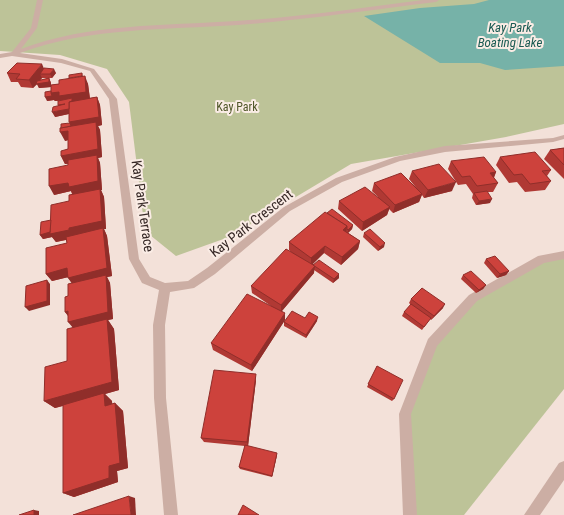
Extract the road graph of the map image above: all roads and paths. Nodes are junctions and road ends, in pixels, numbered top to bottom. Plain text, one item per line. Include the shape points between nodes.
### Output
1 (40, 0) edge
2 (436, 0) edge
3 (12, 54) junction
4 (0, 56) edge
5 (564, 137) edge
6 (564, 255) edge
7 (165, 288) junction
8 (564, 468) edge
9 (171, 515) edge
10 (410, 515) edge
11 (531, 515) edge

1 - 3 street via 34,28
2 - 3 street via 237,23 106,30 35,44
3 - 4 street
3 - 7 street, Kay Park Terrace via 62,61 92,70 113,99 134,259 146,280
5 - 7 street, Kay Park Crescent via 445,149 398,159 339,180 287,209 212,271 190,285
6 - 10 street via 542,259 473,298 432,343 405,414
7 - 9 street via 159,325 160,398
8 - 11 street

